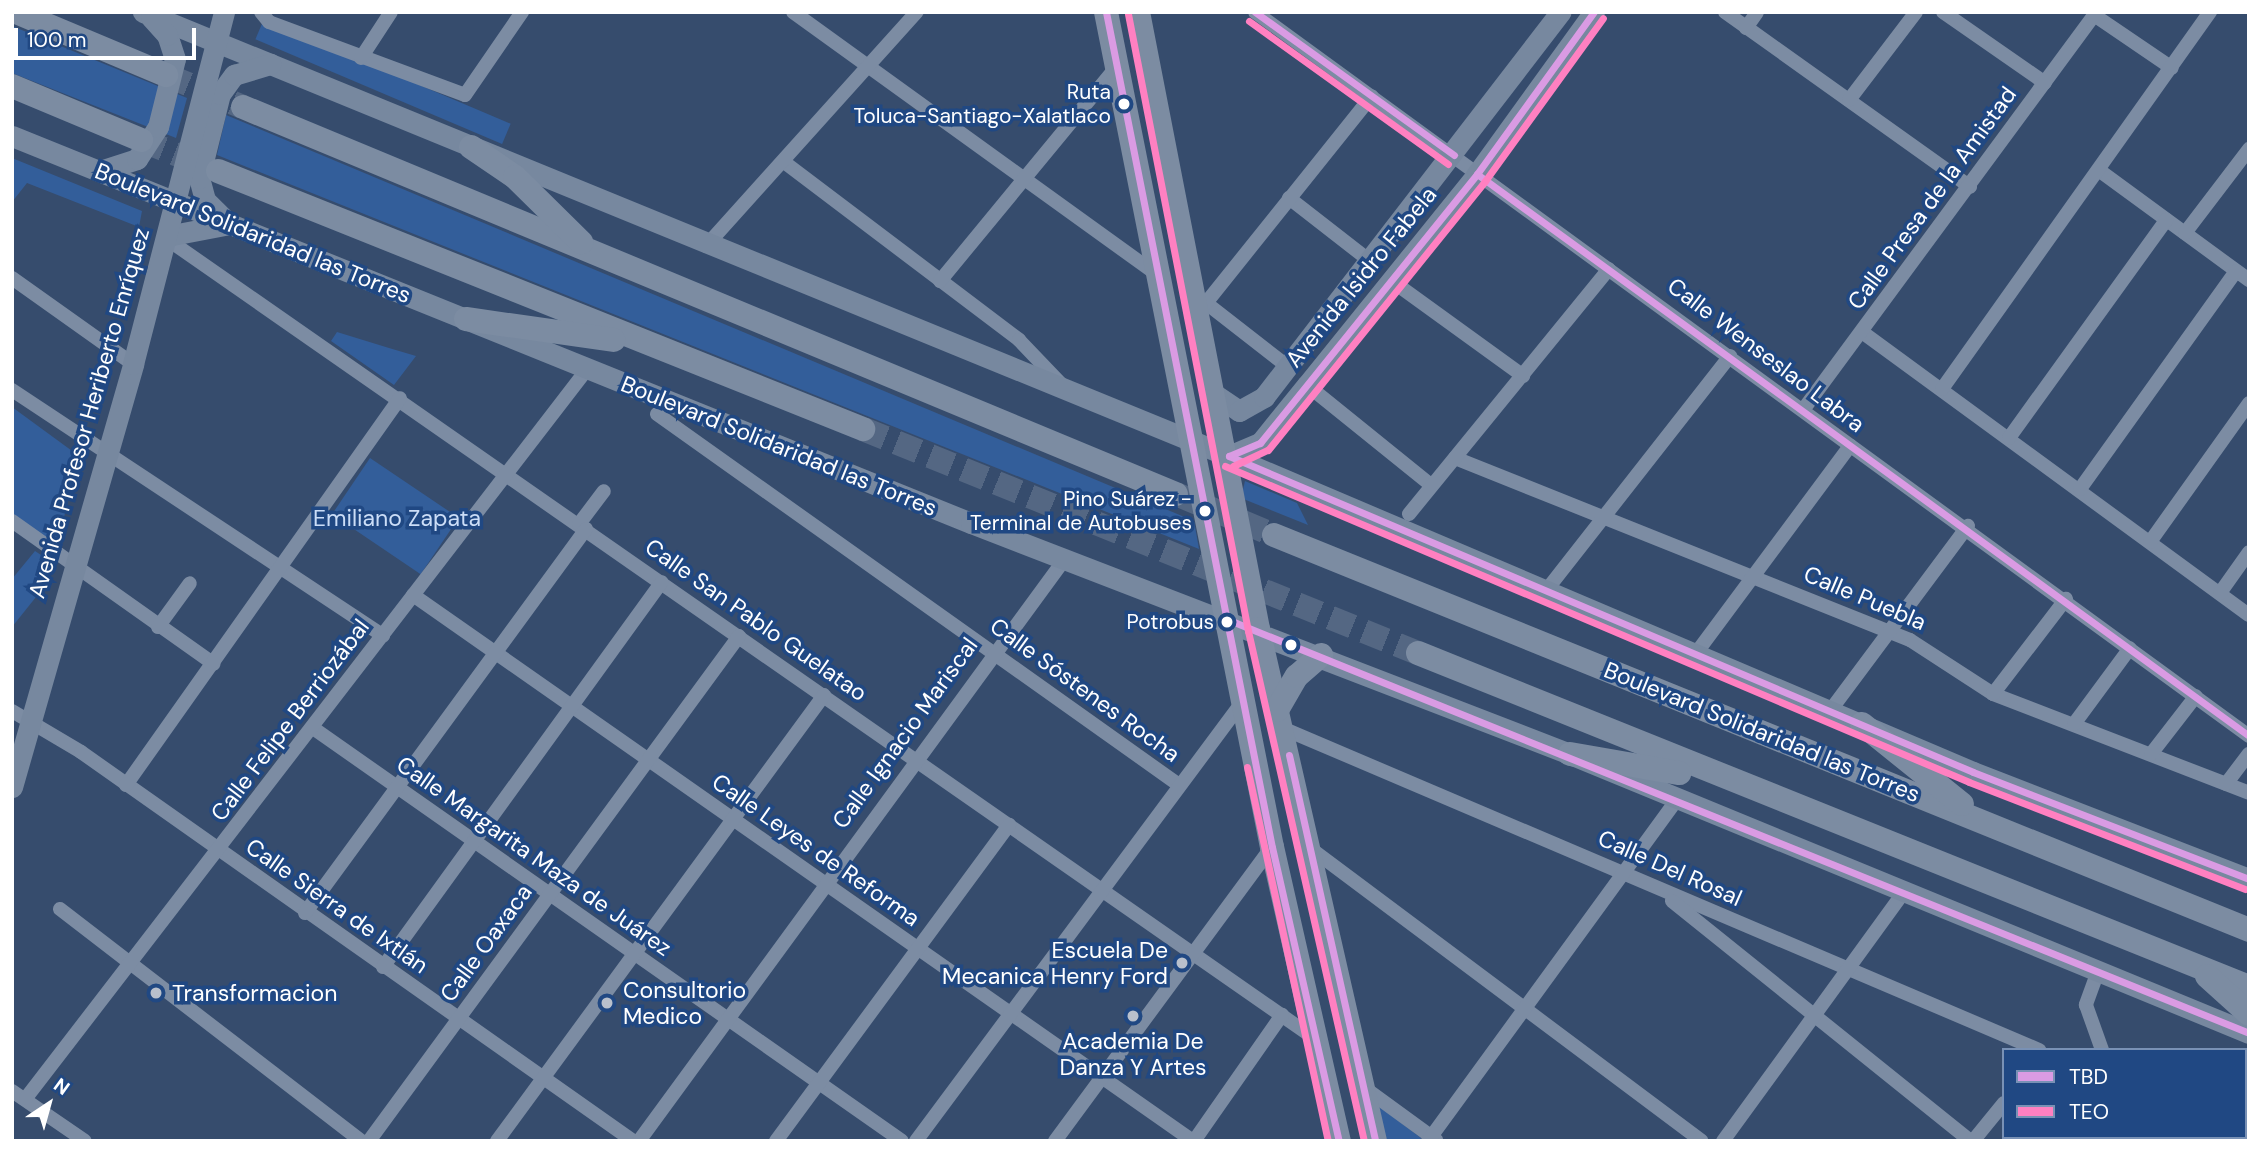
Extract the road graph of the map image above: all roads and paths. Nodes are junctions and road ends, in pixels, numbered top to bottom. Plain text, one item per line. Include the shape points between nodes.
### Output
1 (16, 12) edge
2 (224, 12) edge
3 (261, 12) edge
4 (390, 12) edge
5 (522, 12) edge
6 (793, 12) edge
7 (917, 12) edge
8 (1106, 12) edge
9 (1138, 12) edge
10 (1255, 12) edge
11 (1560, 12) edge
12 (1594, 12) edge
13 (1725, 12) edge
14 (1757, 12) edge
15 (1916, 12) edge
16 (1943, 12) edge
17 (2210, 12) edge
18 (2095, 13) edge
19 (146, 14) edge
20 (1275, 18) edge
21 (1746, 28) junction
22 (218, 41) junction
23 (361, 58) junction
24 (270, 64) junction
25 (871, 65) junction
26 (1117, 66) junction
27 (2172, 68) junction
28 (166, 75) tunnel mouth
29 (2045, 83) junction
30 (12, 86) edge
31 (1373, 96) junction
32 (1849, 100) junction
33 (243, 107) tunnel mouth
34 (12, 136) edge
35 (141, 140) tunnel mouth
36 (471, 147) junction
37 (2249, 149) edge
38 (1454, 155) junction
39 (784, 162) junction
40 (218, 171) tunnel mouth
41 (2100, 171) junction
42 (100, 172) junction
43 (1477, 174) junction
44 (1026, 178) junction
45 (1970, 187) junction
46 (1289, 198) junction
47 (176, 202) junction
48 (2166, 220) junction
49 (230, 224) junction
50 (2185, 233) junction
51 (167, 238) junction
52 (706, 246) junction
53 (1370, 261) junction
54 (614, 263) junction
55 (1609, 269) junction
56 (2236, 271) junction
57 (1155, 274) junction
58 (12, 278) edge
59 (2249, 280) edge
60 (940, 281) junction
61 (1392, 281) junction
62 (466, 319) junction
63 (1862, 332) junction
64 (675, 354) junction
65 (1730, 356) junction
66 (133, 364) junction
67 (1287, 366) junction
68 (588, 368) junction
69 (1523, 376) junction
70 (1307, 385) junction
71 (1942, 389) junction
72 (12, 390) edge
73 (1211, 391) junction
74 (1068, 393) junction
75 (400, 397) junction
76 (2249, 403) edge
77 (1803, 411) junction
78 (657, 414) dead end
79 (863, 429) tunnel mouth
80 (2009, 438) junction
81 (1191, 441) junction
82 (1850, 446) junction
83 (103, 456) junction
84 (1229, 456) junction
85 (1455, 458) junction
86 (507, 475) junction
87 (1431, 485) junction
88 (2080, 489) junction
89 (604, 491) dead end
90 (1175, 494) tunnel mouth
91 (1409, 514) dead end
92 (1603, 515) junction
93 (12, 521) edge
94 (1968, 526) junction
95 (583, 527) junction
96 (1274, 535) tunnel mouth
97 (2150, 542) junction
98 (2249, 552) edge
99 (1064, 560) junction
100 (72, 567) junction
101 (282, 567) junction
102 (1753, 575) junction
103 (662, 582) junction
104 (190, 583) dead end
105 (1545, 592) junction
106 (2220, 593) junction
107 (413, 595) junction
108 (2066, 599) junction
109 (2249, 615) edge
110 (1229, 620) junction
111 (158, 627) junction
112 (1258, 629) junction
113 (1887, 630) junction
114 (383, 636) junction
115 (739, 636) junction
116 (2130, 648) junction
117 (494, 651) junction
118 (993, 651) junction
119 (1697, 652) junction
120 (1418, 653) tunnel mouth
121 (1321, 655) junction
122 (214, 664) junction
123 (1993, 694) junction
124 (824, 695) junction
125 (2196, 696) junction
126 (1243, 701) junction
127 (572, 706) junction
128 (1830, 711) junction
129 (21, 717) edge
130 (1280, 719) junction
131 (1862, 724) junction
132 (2074, 724) junction
133 (313, 728) junction
134 (2249, 736) edge
135 (1570, 754) junction
136 (2151, 754) junction
137 (2249, 754) edge
138 (914, 759) junction
139 (649, 760) junction
140 (2226, 784) junction
141 (127, 785) junction
142 (1179, 785) junction
143 (12, 787) edge
144 (1740, 787) junction
145 (396, 788) junction
146 (2249, 793) edge
147 (1677, 799) junction
148 (734, 818) junction
149 (1984, 821) junction
150 (1009, 824) junction
151 (474, 843) junction
152 (1272, 847) junction
153 (1310, 848) junction
154 (218, 851) junction
155 (1623, 872) junction
156 (2249, 879) edge
157 (823, 883) junction
158 (1099, 889) junction
159 (1660, 891) junction
160 (1903, 893) junction
161 (549, 895) junction
162 (60, 909) dead end
163 (304, 913) junction
164 (2249, 930) edge
165 (915, 948) junction
166 (1191, 952) junction
167 (634, 953) junction
168 (130, 963) junction
169 (2196, 966) junction
170 (383, 967) junction
171 (1848, 969) junction
172 (2097, 974) junction
173 (2249, 987) edge
174 (1523, 1009) junction
175 (1009, 1010) junction
176 (2249, 1014) edge
177 (1282, 1015) junction
178 (726, 1018) junction
179 (459, 1020) junction
180 (1813, 1020) junction
181 (2249, 1033) edge
182 (1318, 1041) junction
183 (2034, 1048) edge
184 (2101, 1048) edge
185 (1101, 1076) junction
186 (544, 1077) junction
187 (817, 1082) junction
188 (1366, 1089) junction
189 (12, 1091) edge
190 (26, 1098) junction
191 (2002, 1105) edge
192 (1432, 1139) edge
193 (85, 1141) edge
194 (361, 1141) edge
195 (369, 1141) edge
196 (497, 1141) edge
197 (634, 1141) edge
198 (639, 1141) edge
199 (776, 1141) edge
200 (902, 1141) edge
201 (916, 1141) edge
202 (1055, 1141) edge
203 (1194, 1141) edge
204 (1339, 1141) edge
205 (1375, 1141) edge
206 (1702, 1141) edge
207 (1723, 1141) edge
208 (1972, 1141) edge

1 - 28 highway
2 - 22 main road, Avenida Profesor Heriberto Enríquez
3 - 23 street via 269,22
4 - 23 street
5 - 23 street via 476,87 457,95
6 - 25 street
7 - 25 street
8 - 26 highway
9 - 73 highway
10 - 20 street, Calle Wenseslao Labra
11 - 38 main road, Avenida Isidro Fabela
12 - 43 main road, Avenida Isidro Fabela
13 - 21 street
14 - 21 street
15 - 32 street
16 - 29 street
17 - 27 street
18 - 27 street
18 - 29 street, Calle Presa de la Amistad
19 - 22 main road, Boulevard Solidaridad las Torres
19 - 42 main road via 167,35 175,60 158,127 137,159
20 - 31 street, Calle Wenseslao Labra
21 - 32 street
22 - 24 main road, Boulevard Solidaridad las Torres
22 - 47 main road, Avenida Profesor Heriberto Enríquez
24 - 36 main road, Boulevard Solidaridad las Torres
24 - 49 main road via 242,70 225,85 199,178 205,200
25 - 39 street
25 - 44 street
26 - 44 street
26 - 57 highway
27 - 41 street
29 - 45 street, Calle Presa de la Amistad
30 - 35 highway, Boulevard Solidaridad las Torres
31 - 38 street, Calle Wenseslao Labra
31 - 46 street
32 - 45 street
33 - 54 highway
34 - 42 main road, Boulevard Solidaridad las Torres
36 - 52 main road, Boulevard Solidaridad las Torres
36 - 54 highway via 515,177 576,239
37 - 50 street
38 - 43 street, Calle Wenseslao Labra
38 - 53 main road, Avenida Isidro Fabela
39 - 52 street
39 - 60 street
40 - 64 highway, Boulevard Solidaridad las Torres
41 - 48 street
41 - 71 street
42 - 47 main road, Boulevard Solidaridad las Torres
43 - 55 street, Calle Wenseslao Labra
43 - 61 main road, Avenida Isidro Fabela
44 - 57 street
44 - 60 street
45 - 63 street, Calle Presa de la Amistad
46 - 53 street
46 - 67 street via 1206,303
47 - 49 main road, Boulevard Solidaridad las Torres
47 - 51 main road, Avenida Profesor Heriberto Enríquez
48 - 50 street
48 - 80 street
49 - 51 main road
49 - 62 main road, Boulevard Solidaridad las Torres
50 - 56 street
51 - 66 main road, Avenida Profesor Heriberto Enríquez
51 - 75 street, Calle San Pablo Guelatao
52 - 74 main road, Boulevard Solidaridad las Torres
53 - 67 main road, Avenida Isidro Fabela
54 - 90 highway
55 - 65 street, Calle Wenseslao Labra
55 - 69 street
56 - 59 street
56 - 88 street
57 - 81 highway
58 - 66 street
60 - 74 street via 1020,340
61 - 69 street
61 - 70 main road, Avenida Isidro Fabela
62 - 64 highway
62 - 68 main road, Boulevard Solidaridad las Torres
63 - 71 street
63 - 77 street, Calle Presa de la Amistad
64 - 79 highway, Boulevard Solidaridad las Torres
65 - 77 street, Calle Wenseslao Labra
65 - 92 street
66 - 83 main road, Avenida Profesor Heriberto Enríquez
67 - 73 main road, Avenida Isidro Fabela via 1252,409 1231,408
68 - 86 street, Calle Felipe Berriozábal
68 - 99 main road, Boulevard Solidaridad las Torres
69 - 85 street
70 - 84 main road, Avenida Isidro Fabela via 1260,443
70 - 87 street
71 - 80 street
72 - 83 street
73 - 84 highway
74 - 81 main road, Boulevard Solidaridad las Torres
75 - 86 street, Calle San Pablo Guelatao
75 - 101 street
76 - 97 street
77 - 82 street, Calle Wenseslao Labra
78 - 118 street, Calle Sóstenes Rocha
80 - 88 street
81 - 84 main road, Boulevard Solidaridad las Torres
81 - 110 highway
82 - 94 street, Calle Wenseslao Labra
82 - 102 street
83 - 100 main road, Avenida Profesor Heriberto Enríquez
83 - 101 street
84 - 105 main road, Boulevard Solidaridad las Torres
84 - 112 highway
85 - 87 street
85 - 92 street, Calle Puebla
86 - 95 street, Calle San Pablo Guelatao
86 - 107 street, Calle Felipe Berriozábal
87 - 91 street
88 - 97 street
89 - 95 street
92 - 102 street, Calle Puebla
92 - 105 street
93 - 100 street
94 - 108 street, Calle Wenseslao Labra
94 - 113 street
95 - 103 street, Calle San Pablo Guelatao
95 - 117 street
96 - 149 highway, Boulevard Solidaridad las Torres
97 - 106 street
98 - 106 street
99 - 110 main road, Boulevard Solidaridad las Torres
99 - 118 street, Calle Ignacio Mariscal
100 - 111 street
100 - 129 main road, Avenida Profesor Heriberto Enríquez
101 - 114 street
101 - 122 street
102 - 113 street, Calle Puebla
102 - 119 street
103 - 115 street, Calle San Pablo Guelatao
103 - 127 street
104 - 111 street
105 - 119 main road, Boulevard Solidaridad las Torres
106 - 109 street
107 - 114 street, Calle Felipe Berriozábal
107 - 117 street, Calle Leyes de Reforma
108 - 116 street, Calle Wenseslao Labra
108 - 123 street
110 - 112 main road, Boulevard Solidaridad las Torres
110 - 126 highway
111 - 122 street
112 - 121 main road, Boulevard Solidaridad las Torres
112 - 130 highway
113 - 123 street, Calle Puebla
113 - 128 street
114 - 133 street, Calle Felipe Berriozábal
115 - 124 street, Calle San Pablo Guelatao
115 - 139 street, Calle Oaxaca
116 - 125 street, Calle Wenseslao Labra
116 - 132 street
117 - 127 street, Calle Leyes de Reforma
117 - 145 street
118 - 138 street, Calle Ignacio Mariscal
118 - 142 street, Calle Sóstenes Rocha
119 - 128 main road, Boulevard Solidaridad las Torres
120 - 144 highway
121 - 130 highway via 1297,676
121 - 135 main road, Boulevard Solidaridad las Torres
122 - 141 street
123 - 132 street, Calle Puebla
124 - 138 street, Calle San Pablo Guelatao
124 - 148 street
125 - 134 street, Calle Wenseslao Labra
125 - 136 street
126 - 142 street
126 - 152 highway
127 - 139 street, Calle Leyes de Reforma
127 - 151 street
128 - 131 main road, Boulevard Solidaridad las Torres
129 - 141 street, Calle Sierra de Ixtlán
129 - 143 main road, Avenida Profesor Heriberto Enríquez
130 - 153 highway
130 - 155 street, Calle Del Rosal
131 - 149 highway
131 - 156 main road, Boulevard Solidaridad las Torres
132 - 136 street, Calle Puebla
133 - 145 street, Calle Margarita Maza de Juárez
133 - 154 street, Calle Felipe Berriozábal
135 - 144 highway
135 - 147 main road, Boulevard Solidaridad las Torres
136 - 140 street, Calle Puebla
137 - 140 street
138 - 150 street, Calle San Pablo Guelatao
138 - 157 street, Calle Ignacio Mariscal
139 - 148 street, Calle Leyes de Reforma
139 - 161 street, Calle Oaxaca
140 - 146 street, Calle Puebla
141 - 154 street, Calle Sierra de Ixtlán
142 - 158 street
144 - 169 highway
145 - 151 street, Calle Margarita Maza de Juárez
145 - 163 street
147 - 155 street
147 - 160 main road, Boulevard Solidaridad las Torres
148 - 157 street, Calle Leyes de Reforma
148 - 167 street
149 - 164 highway, Boulevard Solidaridad las Torres
150 - 158 street, Calle San Pablo Guelatao
150 - 165 street
151 - 161 street, Calle Margarita Maza de Juárez
151 - 170 street
152 - 166 street
152 - 182 highway
153 - 174 street
153 - 188 highway
154 - 163 street, Calle Sierra de Ixtlán
154 - 168 street, Calle Felipe Berriozábal
155 - 159 street, Calle Del Rosal
155 - 174 street
157 - 165 street, Calle Leyes de Reforma
157 - 178 street, Calle Ignacio Mariscal
158 - 166 street, Calle San Pablo Guelatao
158 - 175 street
159 - 171 street, Calle Del Rosal
159 - 180 street
160 - 171 street
160 - 172 main road, Boulevard Solidaridad las Torres
161 - 167 street, Calle Margarita Maza de Juárez
161 - 179 street, Calle Oaxaca
162 - 168 street
163 - 170 street, Calle Sierra de Ixtlán
165 - 175 street, Calle Leyes de Reforma
165 - 187 street
166 - 177 street, Calle San Pablo Guelatao
166 - 185 street
167 - 178 street, Calle Margarita Maza de Juárez
167 - 186 street
168 - 190 street, Calle Felipe Berriozábal
168 - 194 street
169 - 173 highway
169 - 176 highway
170 - 179 street, Calle Sierra de Ixtlán
171 - 180 street
171 - 183 street, Calle Del Rosal
172 - 181 main road, Boulevard Solidaridad las Torres
172 - 184 street via 2086,1005
174 - 192 street
174 - 206 street
175 - 185 street, Calle Leyes de Reforma
175 - 201 street
177 - 182 street, Calle San Pablo Guelatao
177 - 203 street
178 - 187 street, Calle Margarita Maza de Juárez
178 - 198 street, Calle Ignacio Mariscal
179 - 186 street, Calle Sierra de Ixtlán
179 - 195 street, Calle Oaxaca
180 - 207 street
180 - 208 street
182 - 204 highway
185 - 202 street
185 - 203 street, Calle Leyes de Reforma
186 - 196 street
186 - 197 street, Calle Sierra de Ixtlán
187 - 199 street
187 - 200 street, Calle Margarita Maza de Juárez
188 - 192 street
188 - 205 highway
189 - 190 street
190 - 193 street
191 - 208 street

